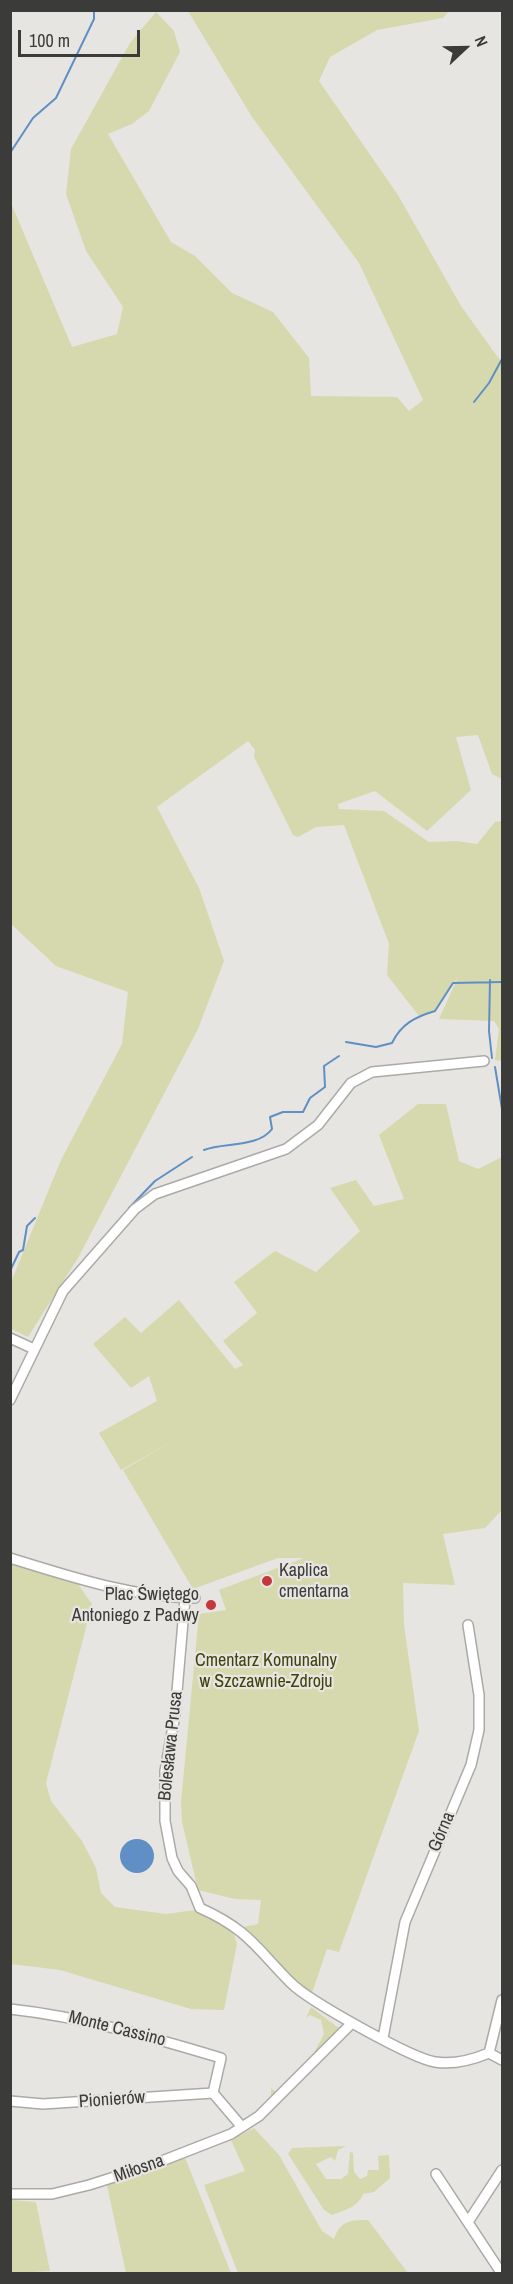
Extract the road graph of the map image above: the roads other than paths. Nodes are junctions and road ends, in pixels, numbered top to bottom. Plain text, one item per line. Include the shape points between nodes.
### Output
1 (484, 1061) dead end
2 (10, 1338) edge
3 (34, 1348) junction
4 (10, 1400) edge
5 (10, 1558) edge
6 (468, 1625) dead end
7 (502, 2000) edge
8 (10, 2009) edge
9 (352, 2023) junction
10 (383, 2038) junction
11 (489, 2053) junction
12 (502, 2060) edge
13 (213, 2093) junction
14 (10, 2101) edge
15 (242, 2127) junction
16 (502, 2170) edge
17 (436, 2174) dead end
18 (10, 2193) edge
19 (468, 2222) junction
20 (502, 2274) edge

1 - 3 street via 372,1072 351,1083 318,1125 286,1149 155,1194 135,1209 63,1291
2 - 3 street
3 - 4 street
5 - 9 street, Bolesława Prusa via 83,1581 190,1598 163,1792 172,1858 200,1908 228,1920 256,1942 292,1984
6 - 10 street, Górna via 479,1695 479,1730 471,1765 405,1922
7 - 11 street
8 - 13 street, Monte Cassino via 133,2031 221,2058
9 - 10 street, Bolesława Prusa
9 - 15 street, Miłosna via 259,2116
10 - 11 street, Bolesława Prusa via 433,2062 463,2061
11 - 12 street
13 - 14 street, Pionierów via 43,2104
13 - 15 street
15 - 18 street, Miłosna via 187,2152 89,2185 52,2194
16 - 19 street
17 - 19 street
19 - 20 street

